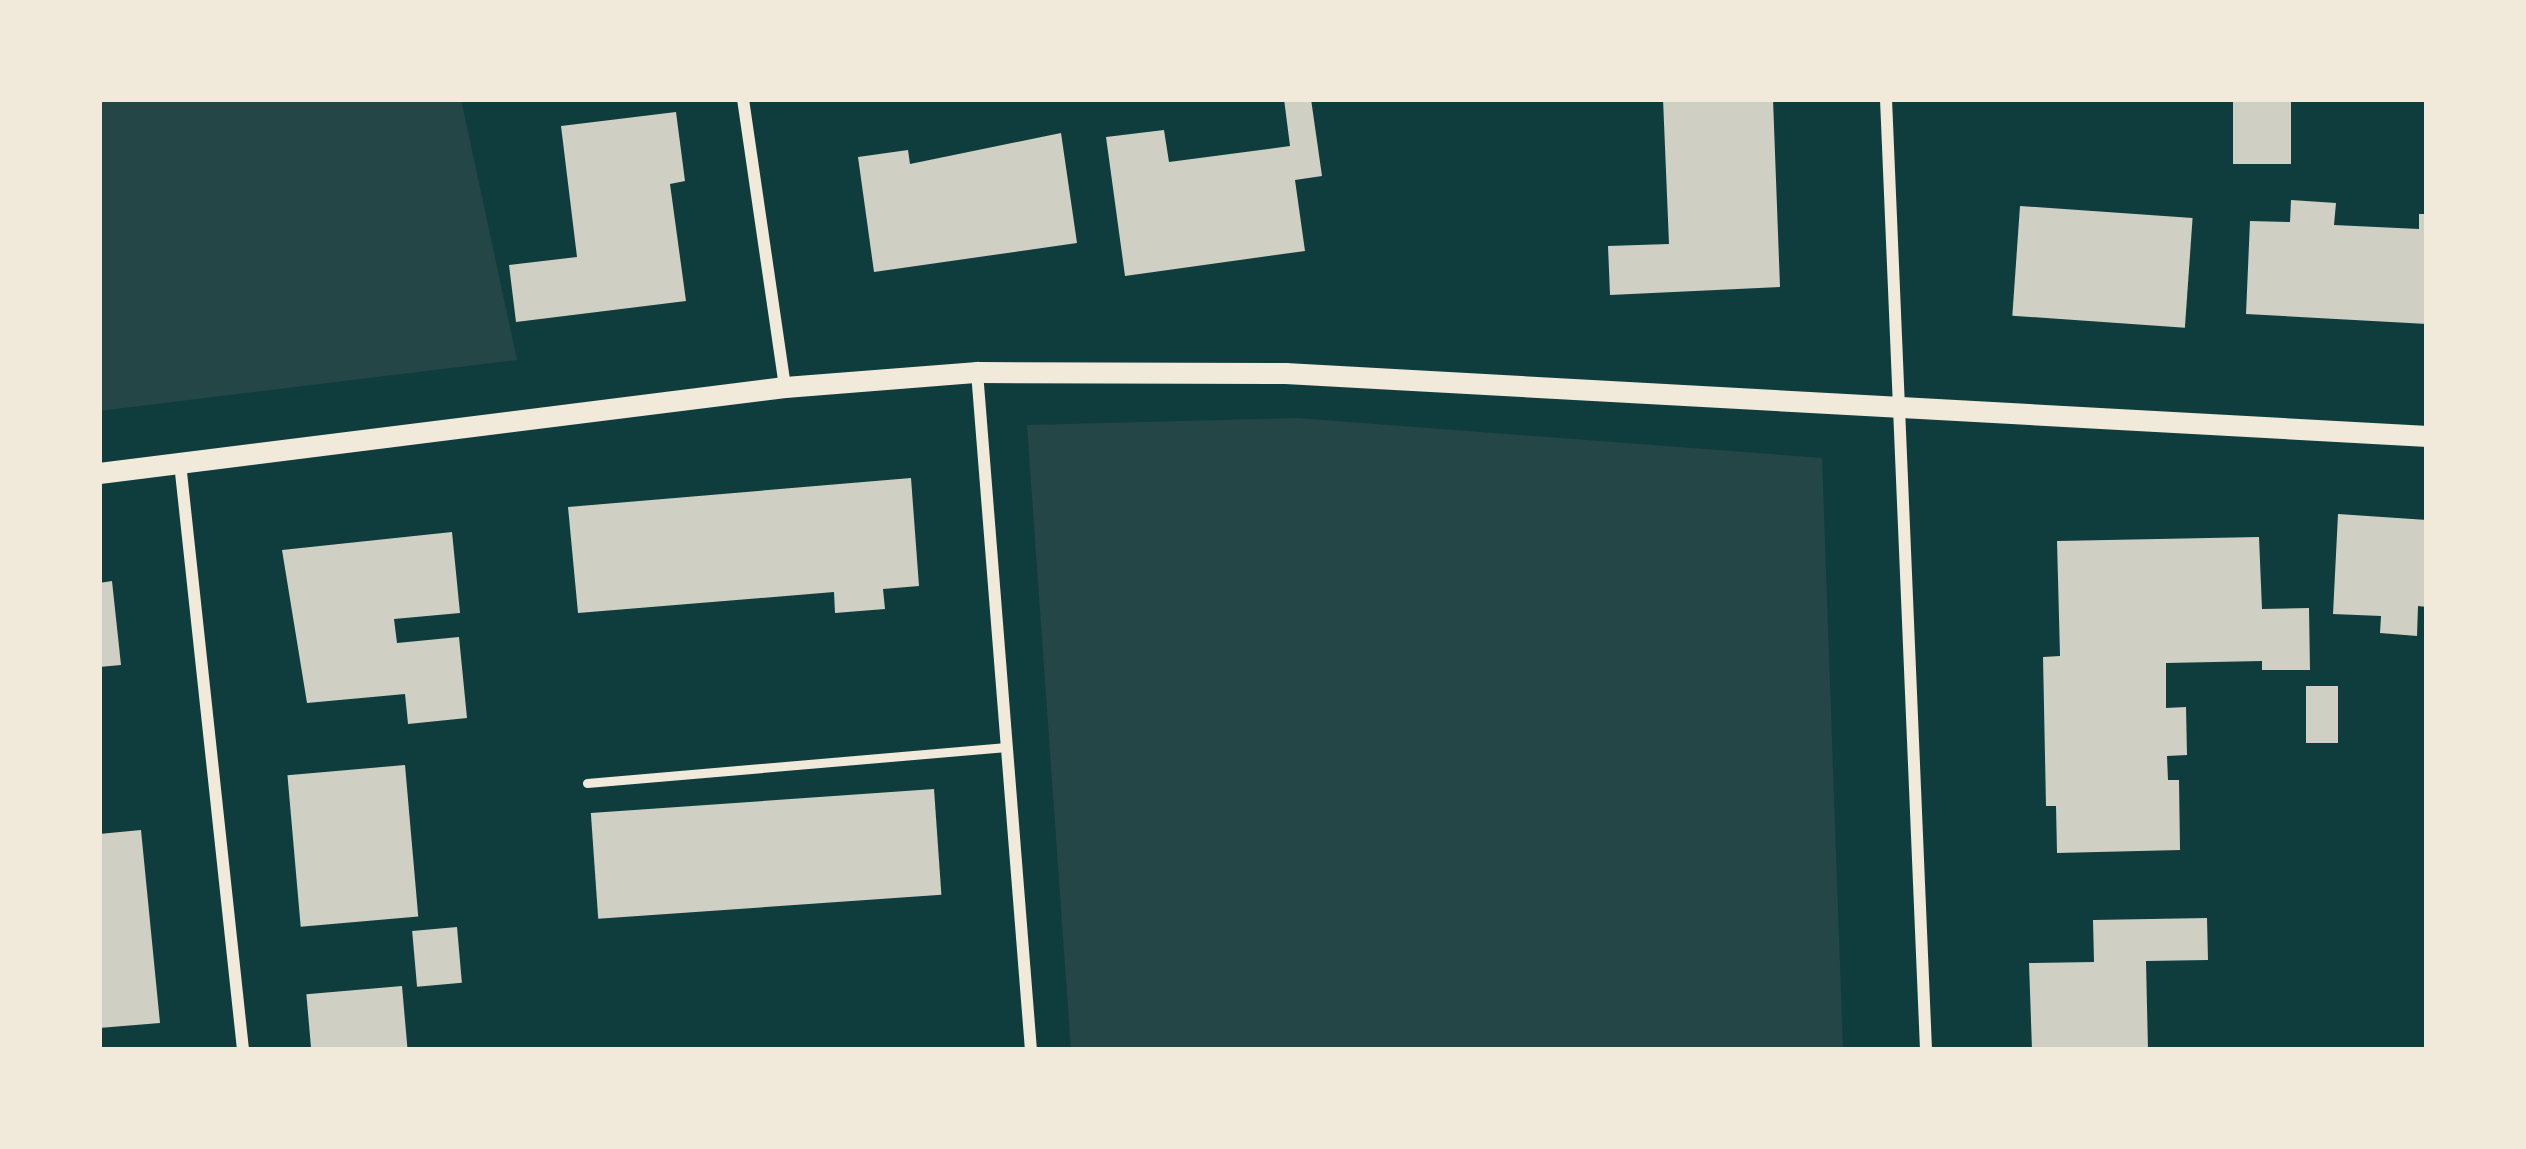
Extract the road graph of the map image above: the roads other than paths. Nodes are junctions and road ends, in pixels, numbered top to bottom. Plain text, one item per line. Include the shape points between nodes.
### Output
1 (743, 99) edge
2 (1886, 99) edge
3 (977, 372) junction
4 (785, 387) junction
5 (1903, 411) junction
6 (2427, 436) edge
7 (180, 463) junction
8 (99, 473) edge
9 (1006, 747) junction
10 (586, 783) dead end
11 (243, 1050) edge
12 (1031, 1050) edge
13 (1927, 1050) edge

1 - 4 street
2 - 5 street
3 - 4 street
3 - 5 street via 1285,373
3 - 9 street
4 - 7 street
5 - 6 street
5 - 13 street
7 - 8 street
7 - 11 street
9 - 10 lane
9 - 12 street

